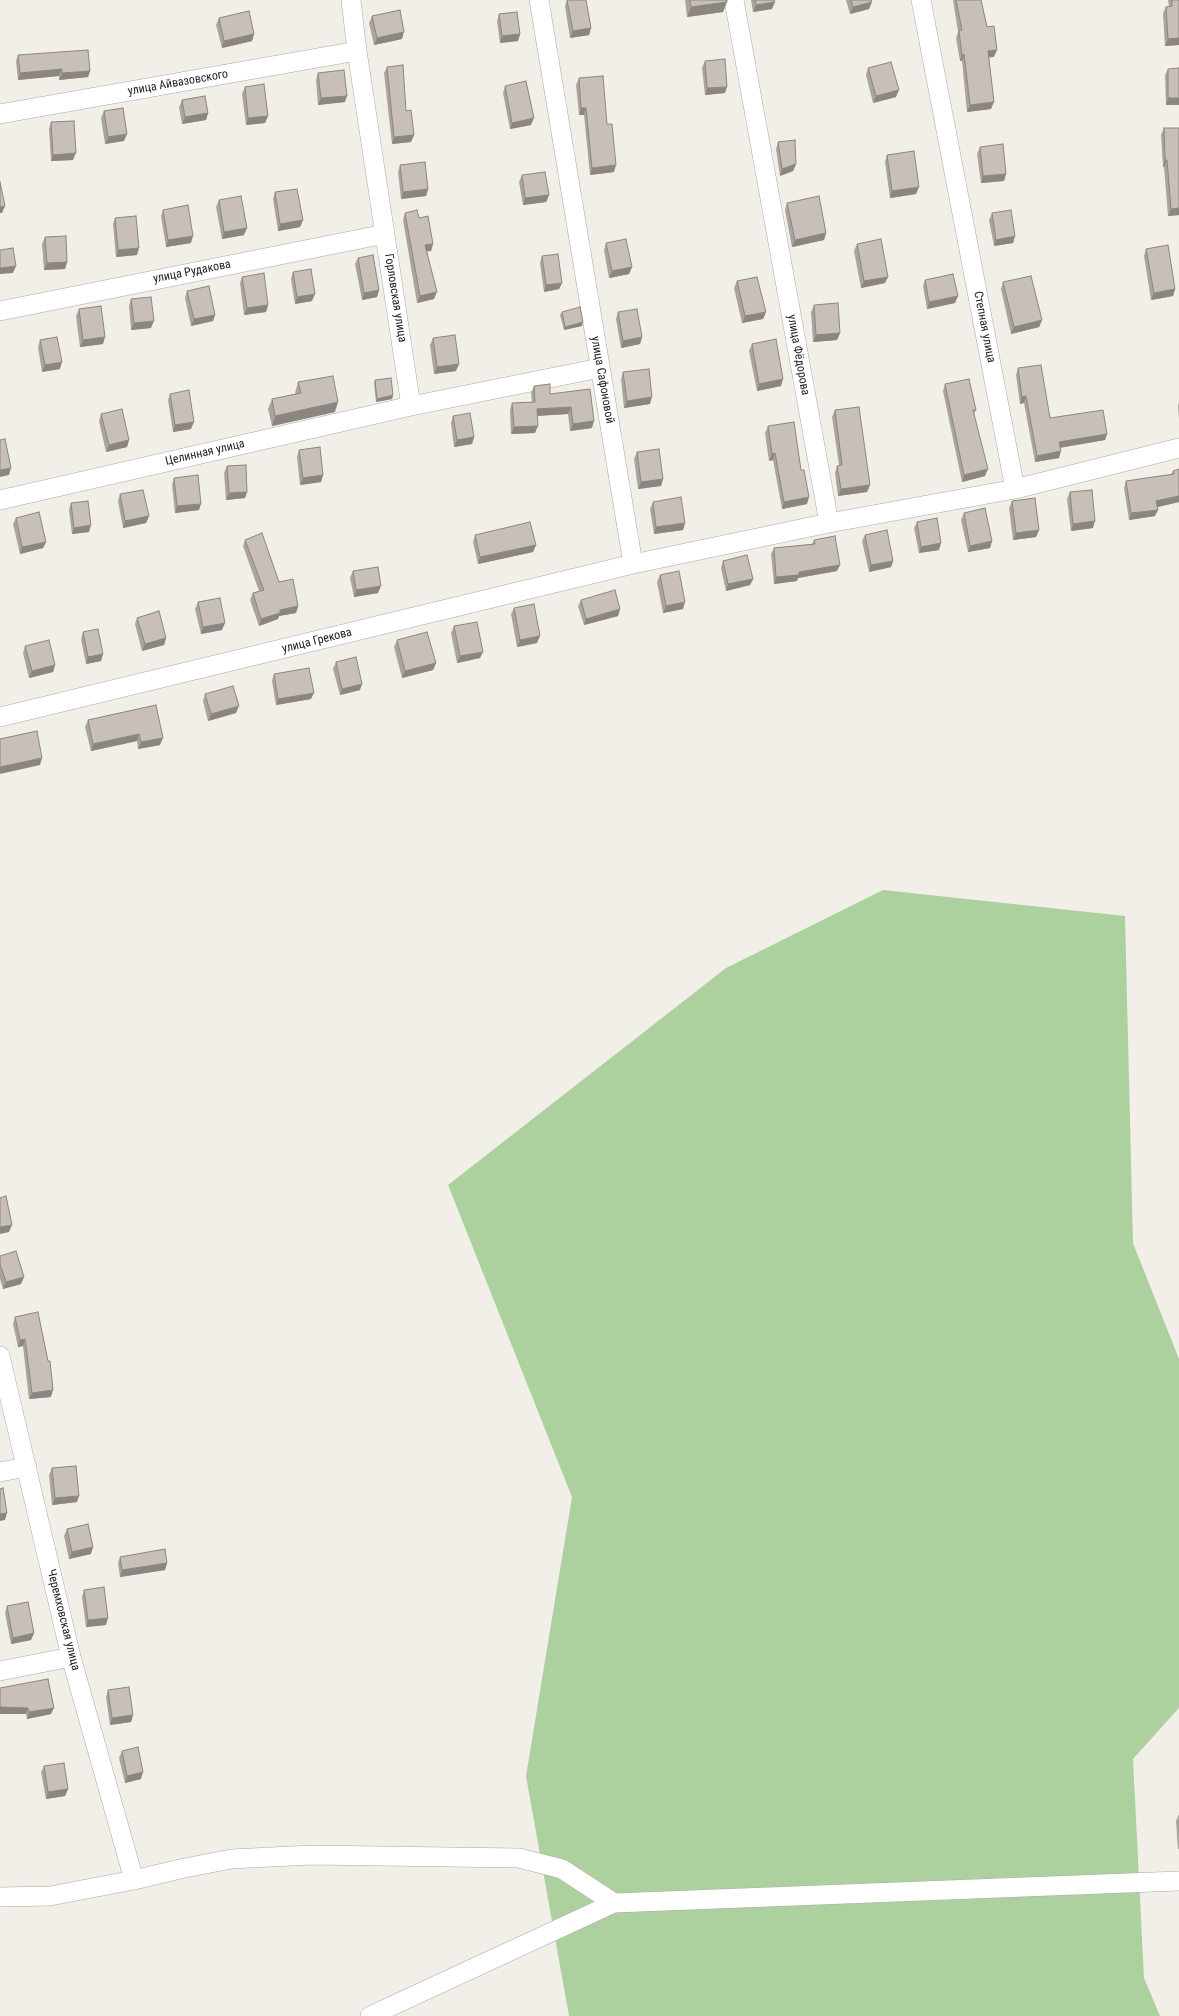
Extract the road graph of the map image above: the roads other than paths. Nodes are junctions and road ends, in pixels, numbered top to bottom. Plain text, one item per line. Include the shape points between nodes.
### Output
1 (351, 0) edge
2 (538, 0) edge
3 (734, 0) edge
4 (921, 0) edge
5 (357, 51) junction
6 (0, 114) edge
7 (385, 234) junction
8 (0, 311) edge
9 (600, 368) junction
10 (411, 406) junction
11 (1179, 448) edge
12 (1016, 489) junction
13 (0, 500) edge
14 (829, 523) junction
15 (633, 564) junction
16 (0, 718) edge
17 (0, 1356) edge
18 (27, 1467) junction
19 (0, 1472) edge
20 (71, 1657) junction
21 (0, 1671) edge
22 (134, 1880) junction
23 (1179, 1881) edge
24 (0, 1897) edge
25 (614, 1903) junction
26 (370, 2016) edge

1 - 5 street, Горловская улица
2 - 9 street, улица Сафоновой
3 - 14 street, улица Фёдорова
4 - 12 street, Степная улица
5 - 6 street, улица Айвазовского
5 - 7 street, Горловская улица
7 - 8 street, улица Рудакова
7 - 10 street, Горловская улица
9 - 10 street
9 - 15 street, улица Сафоновой
10 - 13 street, Целинная улица
11 - 12 street
12 - 14 street
14 - 15 street
15 - 16 street, улица Грекова
17 - 18 street, Черемховская улица
18 - 19 street
18 - 20 street, Черемховская улица
20 - 21 street
20 - 22 street, Черемховская улица
22 - 24 street via 50,1896
22 - 25 street via 231,1859 312,1855 519,1858 562,1870
23 - 25 street
25 - 26 street

